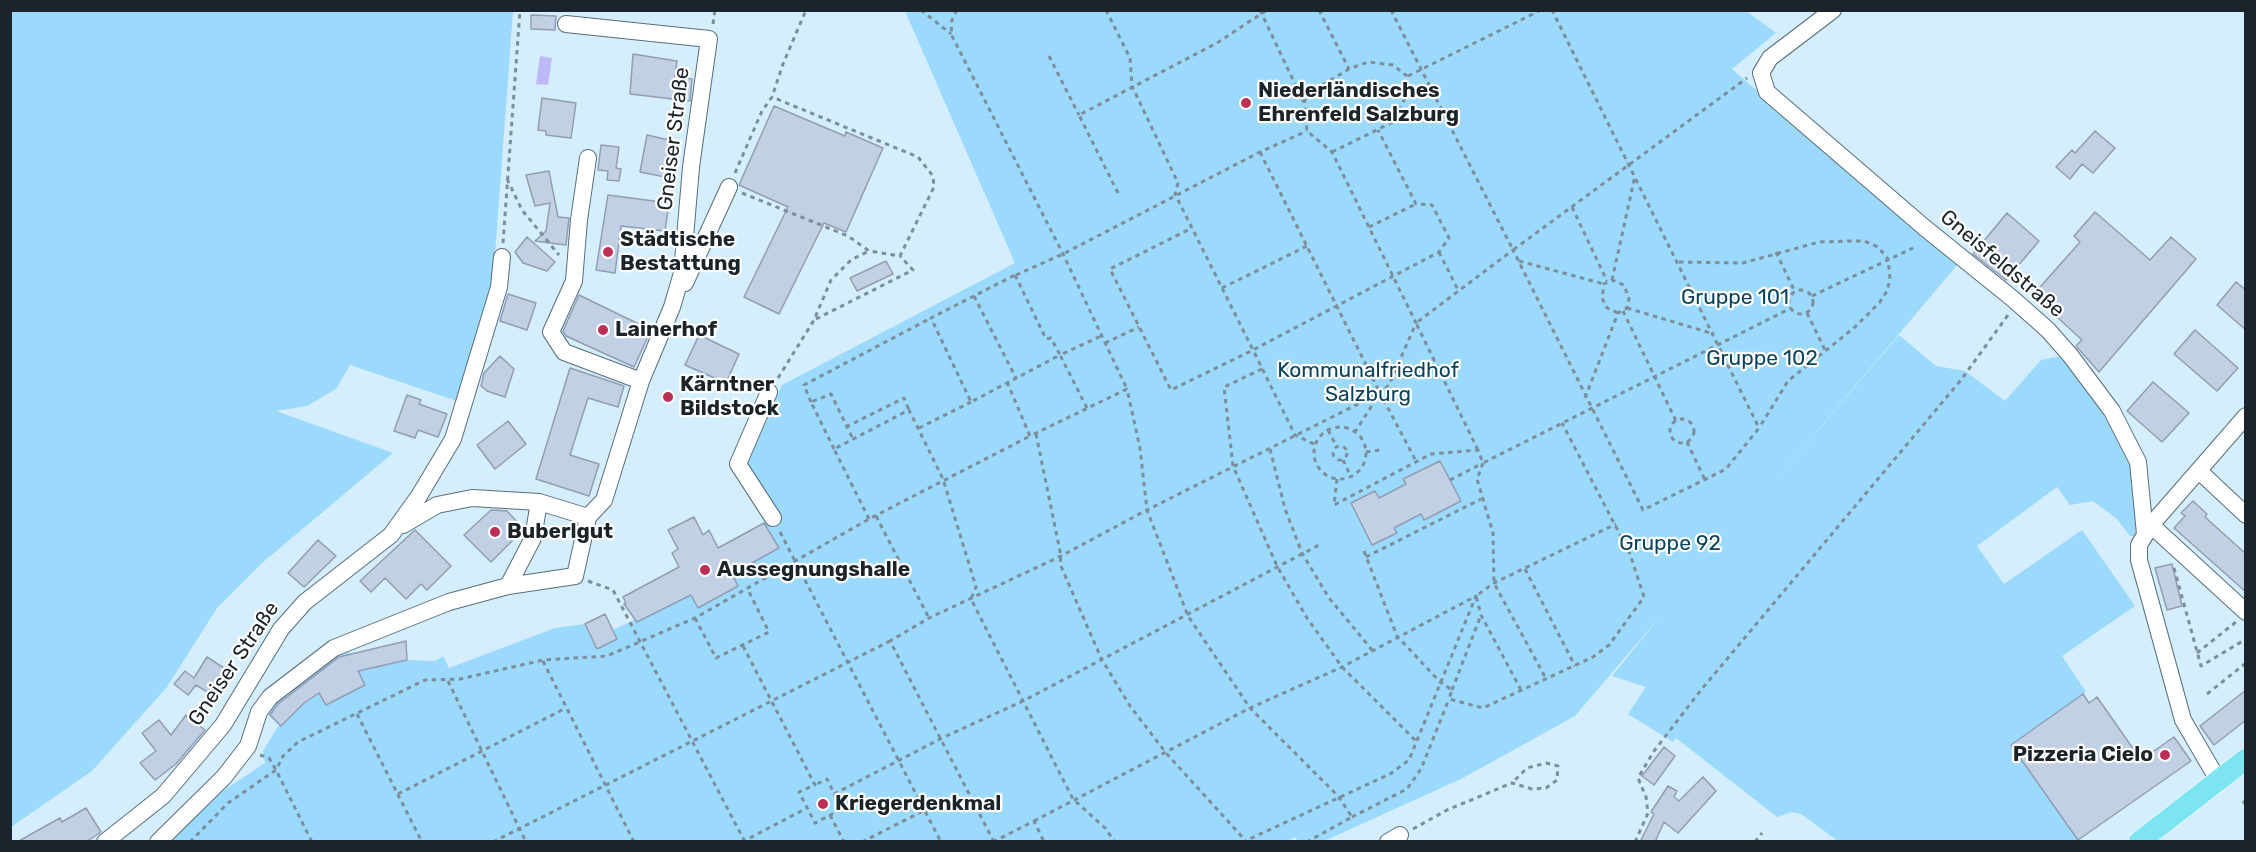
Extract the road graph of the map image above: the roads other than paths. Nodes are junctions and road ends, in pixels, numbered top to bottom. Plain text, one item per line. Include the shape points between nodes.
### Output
1 (1833, 10) edge
2 (566, 24) dead end
3 (588, 158) dead end
4 (729, 187) road end
5 (502, 257) road end
6 (660, 338) junction
7 (641, 381) junction
8 (769, 392) road end
9 (2246, 416) edge
10 (2199, 471) junction
11 (539, 502) junction
12 (2246, 515) edge
13 (588, 517) junction
14 (773, 518) road end
15 (2148, 530) junction
16 (391, 535) junction
17 (508, 585) junction
18 (2242, 616) edge
19 (2246, 759) edge
20 (2218, 780) junction
21 (105, 842) edge
22 (158, 842) edge
23 (2139, 842) edge

1 - 15 street, Gneisfeldstraße via 1770,58 1761,73 1767,92 2048,330 2112,411 2138,462
2 - 6 street, Gneiser Straße via 709,39 691,166 682,273
3 - 7 street via 574,281 551,332 564,352
4 - 6 street
5 - 16 street, Gneiser Straße via 499,287 453,439
6 - 7 street, Gneiser Straße
7 - 13 street, Gneiser Straße via 604,500
8 - 14 street via 738,464
9 - 10 street
10 - 12 street
10 - 15 street
11 - 13 street
11 - 16 street via 472,498 437,505
11 - 17 street via 533,538
13 - 17 street, Gneiser Straße via 575,576
15 - 18 street via 2166,539
15 - 20 street, Gneisfeldstraße via 2139,545 2139,560 2174,692 2183,720
16 - 21 street, Gneiser Straße via 305,602 281,629 223,725 163,796
17 - 22 street via 449,602 334,648 270,697 259,712 248,746 224,777
19 - 20 main road
20 - 23 main road

